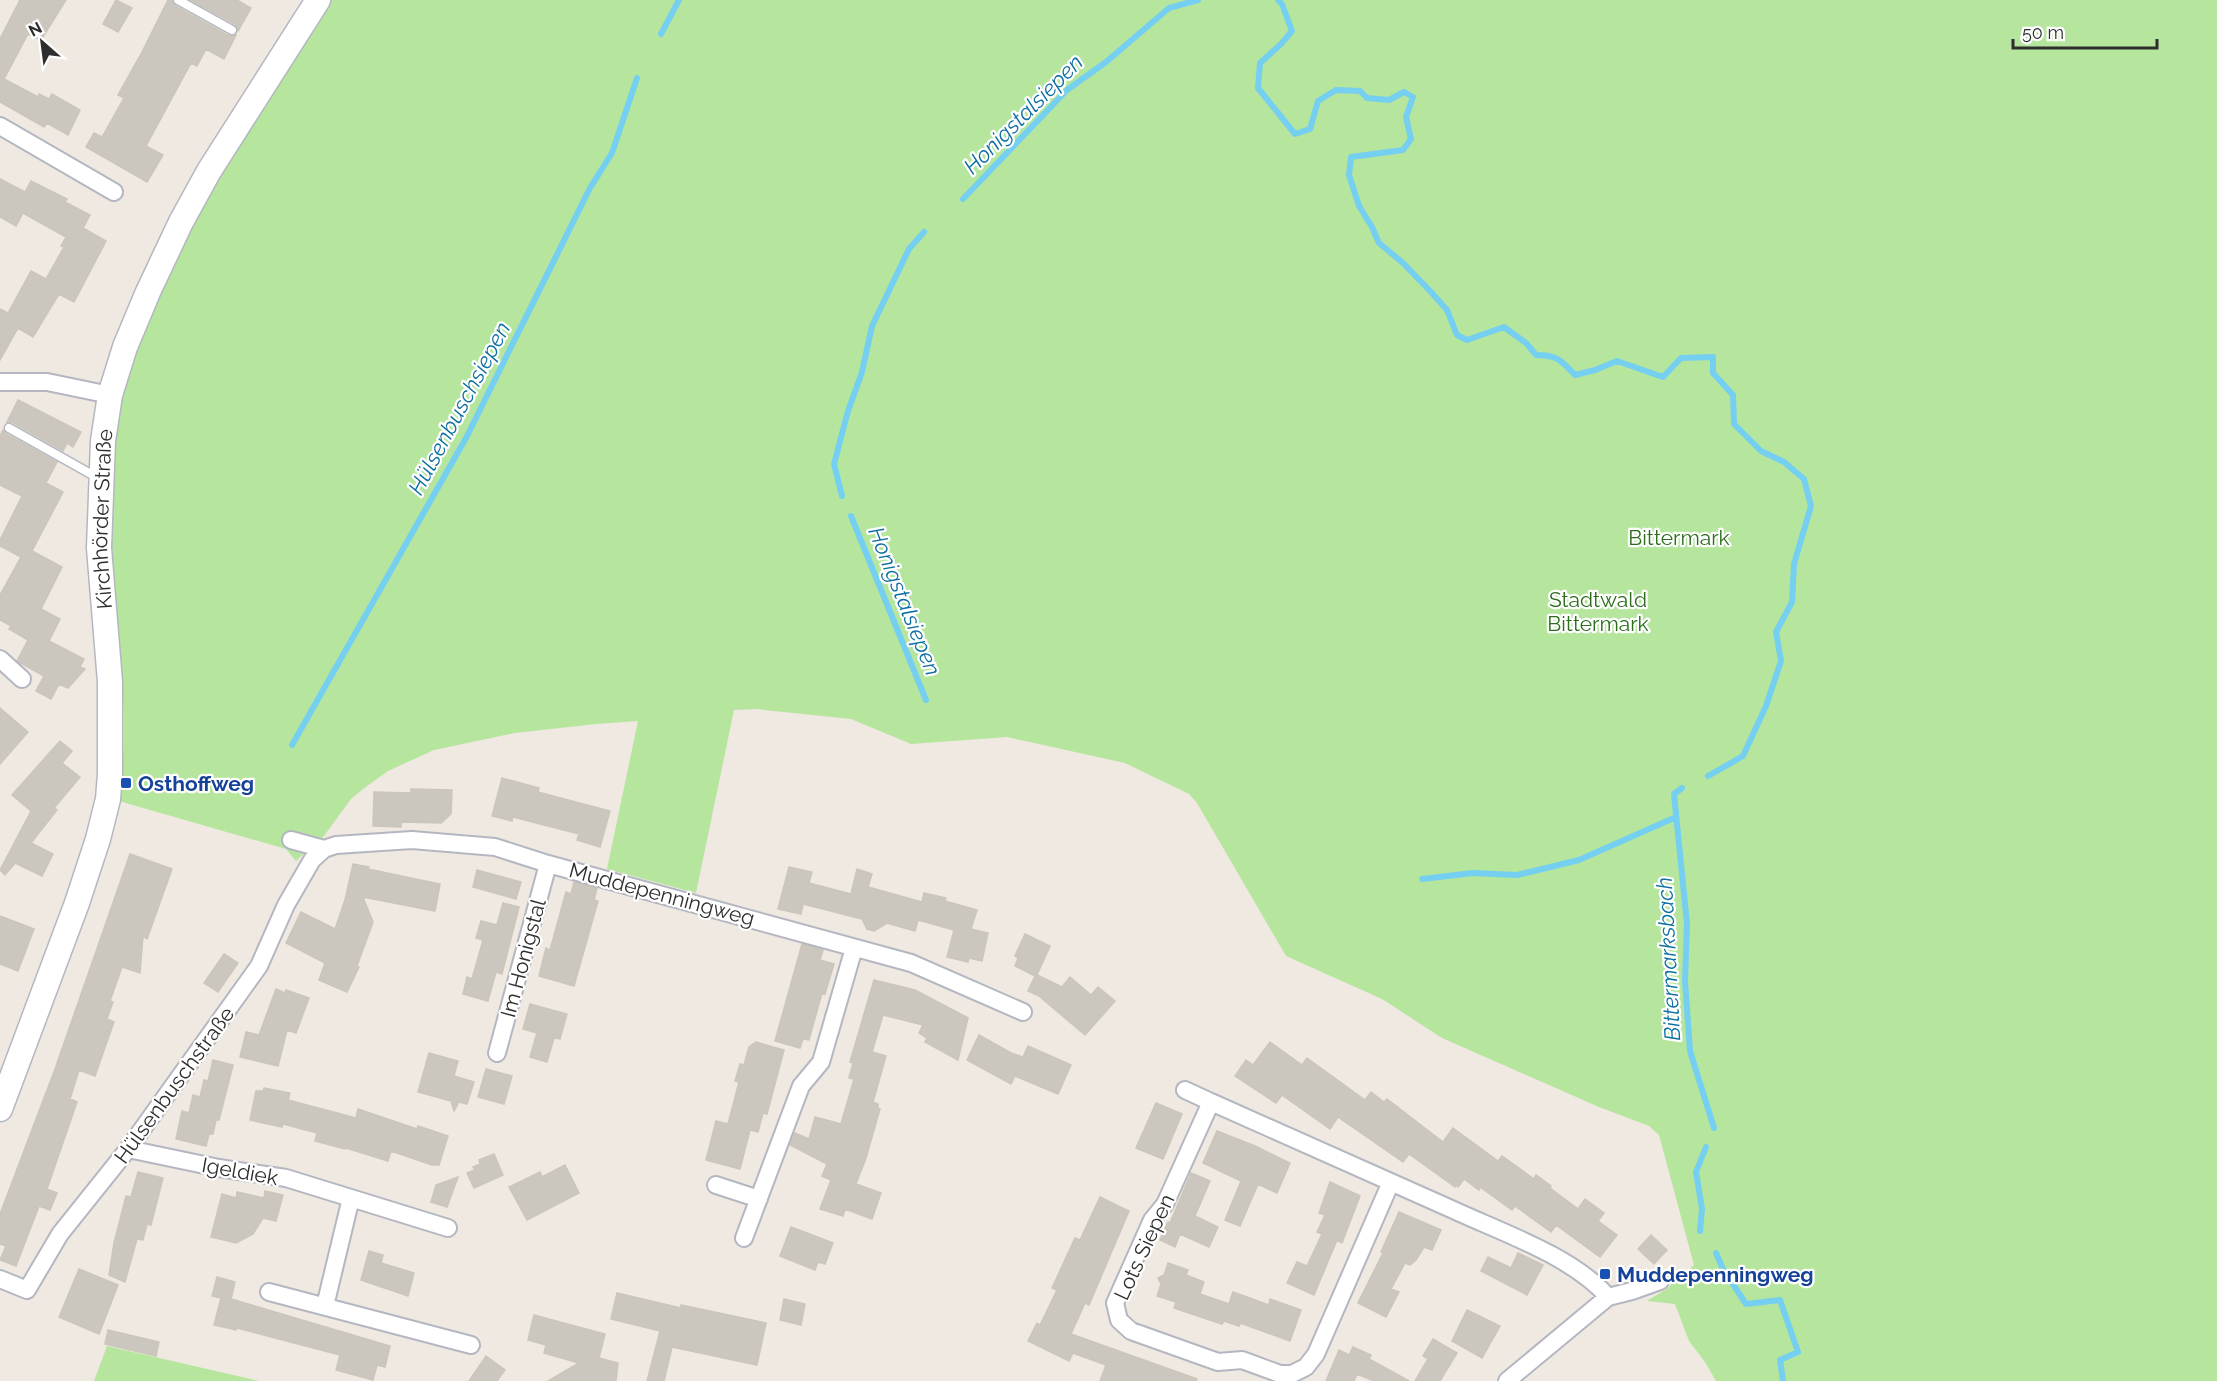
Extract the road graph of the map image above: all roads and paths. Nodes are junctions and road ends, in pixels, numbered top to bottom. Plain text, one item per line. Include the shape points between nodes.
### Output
1 (178, 0) edge
2 (318, 0) edge
3 (232, 30) dead end
4 (0, 126) edge
5 (114, 192) dead end
6 (0, 382) edge
7 (110, 395) junction
8 (9, 428) dead end
9 (101, 480) junction
10 (0, 659) edge
11 (22, 680) dead end
12 (291, 840) dead end
13 (324, 849) junction
14 (548, 864) junction
15 (854, 948) junction
16 (1023, 1012) dead end
17 (497, 1053) dead end
18 (1185, 1090) dead end
19 (1211, 1102) junction
20 (0, 1109) edge
21 (128, 1149) junction
22 (1391, 1182) junction
23 (716, 1185) dead end
24 (351, 1198) junction
25 (759, 1199) junction
26 (448, 1228) dead end
27 (744, 1238) dead end
28 (0, 1280) edge
29 (1660, 1281) dead end
30 (269, 1292) dead end
31 (1608, 1297) junction
32 (324, 1306) junction
33 (471, 1345) dead end
34 (1507, 1381) edge

1 - 3 lane
2 - 7 main road, Kirchhörder Straße via 209,171 182,222 125,347
4 - 5 street
6 - 7 street via 47,382
7 - 9 main road, Kirchhörder Straße
8 - 9 lane
9 - 20 main road, Kirchhörder Straße via 99,548 108,634 111,726 108,799 77,903
10 - 11 street
12 - 13 street, Muddepenningweg
13 - 14 street, Muddepenningweg via 412,840 495,847
13 - 21 street, Hülsenbuschstraße via 312,860 286,905 259,966
14 - 15 street, Muddepenningweg
14 - 17 street, Im Honigstal
15 - 16 street, Muddepenningweg via 911,963
15 - 25 street via 821,1062 801,1086
18 - 19 street
19 - 22 street
19 - 22 street, Lots Siepen via 1115,1303 1119,1320 1131,1331 1218,1362 1242,1360 1280,1374 1292,1374 1306,1367 1316,1354
21 - 24 street, Igeldiek via 286,1178
21 - 28 street, Hülsenbuschstraße via 60,1234 27,1290
22 - 31 street via 1549,1254 1597,1284
23 - 25 street
24 - 26 street, Igeldiek
24 - 32 street
25 - 27 street
29 - 31 street
30 - 32 street
31 - 34 street
32 - 33 street

